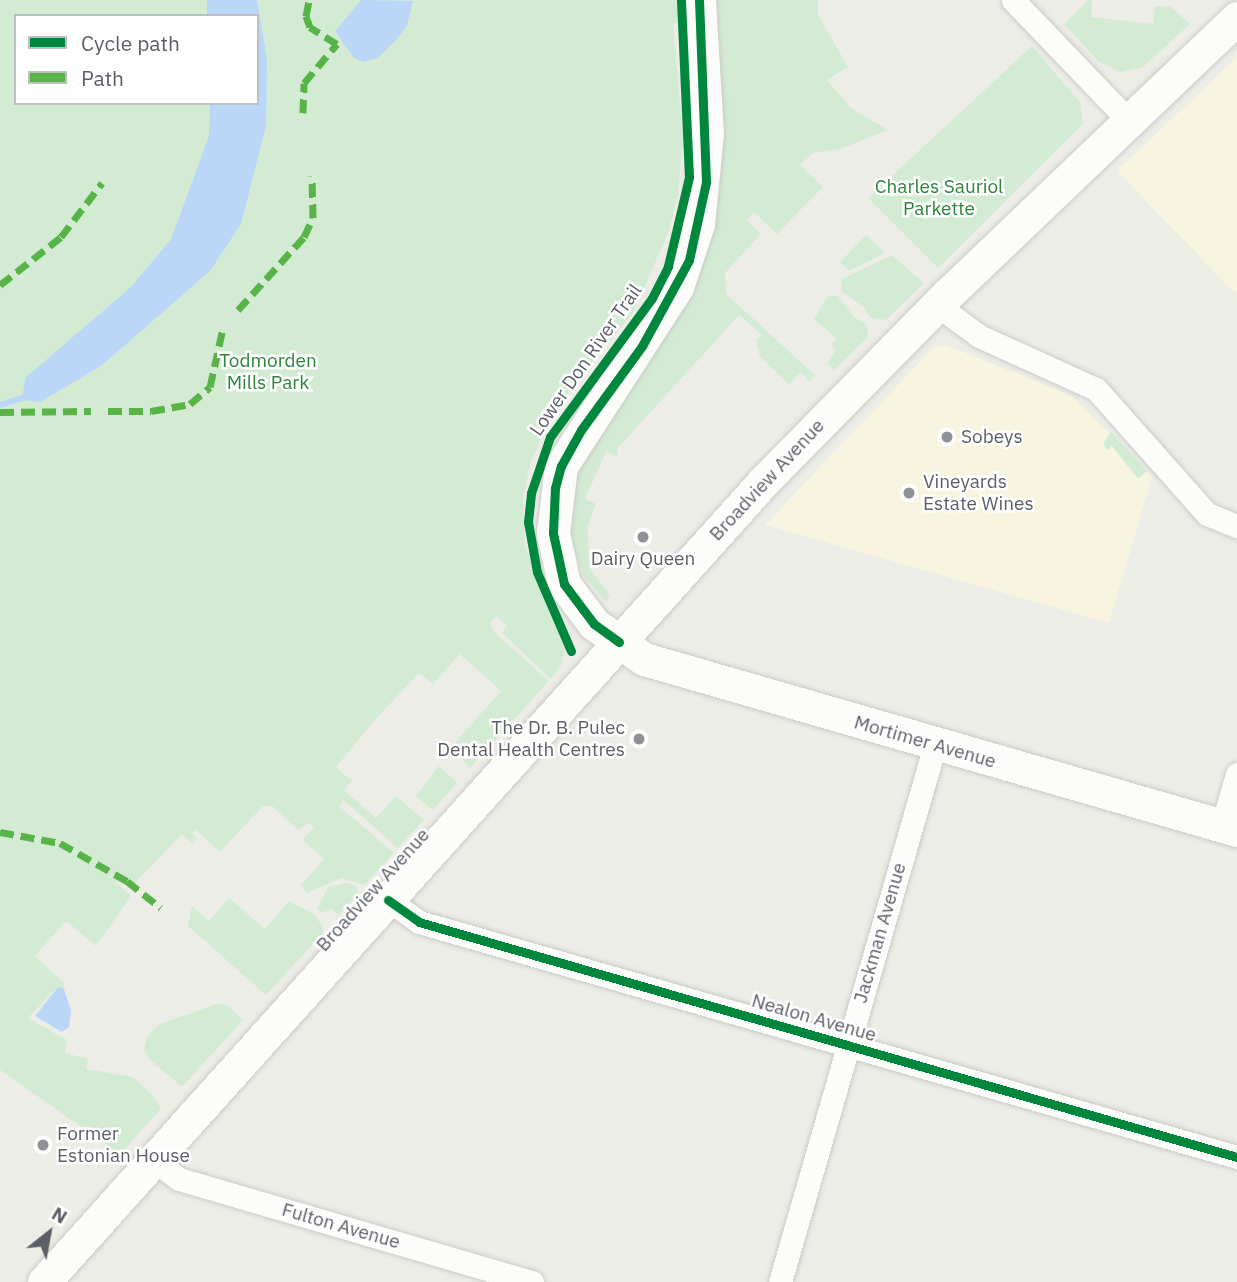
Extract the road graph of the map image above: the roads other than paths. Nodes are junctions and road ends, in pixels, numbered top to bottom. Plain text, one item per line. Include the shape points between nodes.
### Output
1 (699, 0) edge
2 (1013, 0) edge
3 (1237, 18) edge
4 (1127, 119) junction
5 (937, 305) junction
6 (1237, 526) edge
7 (619, 642) junction
8 (935, 745) junction
9 (1237, 774) edge
10 (1229, 828) edge
11 (388, 900) junction
12 (848, 1046) junction
13 (1237, 1157) edge
14 (155, 1161) junction
15 (44, 1282) edge
16 (531, 1282) edge
17 (780, 1282) edge

1 - 7 main road, Mortimer Avenue via 706,182 689,260 642,346 581,430 561,466 555,488 553,533 564,584 594,624
2 - 4 street
3 - 4 main road, Broadview Avenue
4 - 5 main road, Broadview Avenue
5 - 6 street via 979,336 1096,390 1207,514
5 - 7 main road, Broadview Avenue via 764,481
7 - 8 main road, Mortimer Avenue via 643,659
7 - 11 main road, Broadview Avenue
8 - 10 main road, Mortimer Avenue
8 - 12 street, Jackman Avenue
9 - 10 street
11 - 12 street, Nealon Avenue via 419,922
11 - 14 main road, Broadview Avenue
12 - 13 street, Nealon Avenue
12 - 17 street, Jackman Avenue
14 - 15 main road, Broadview Avenue
14 - 16 street, Fulton Avenue via 179,1179

